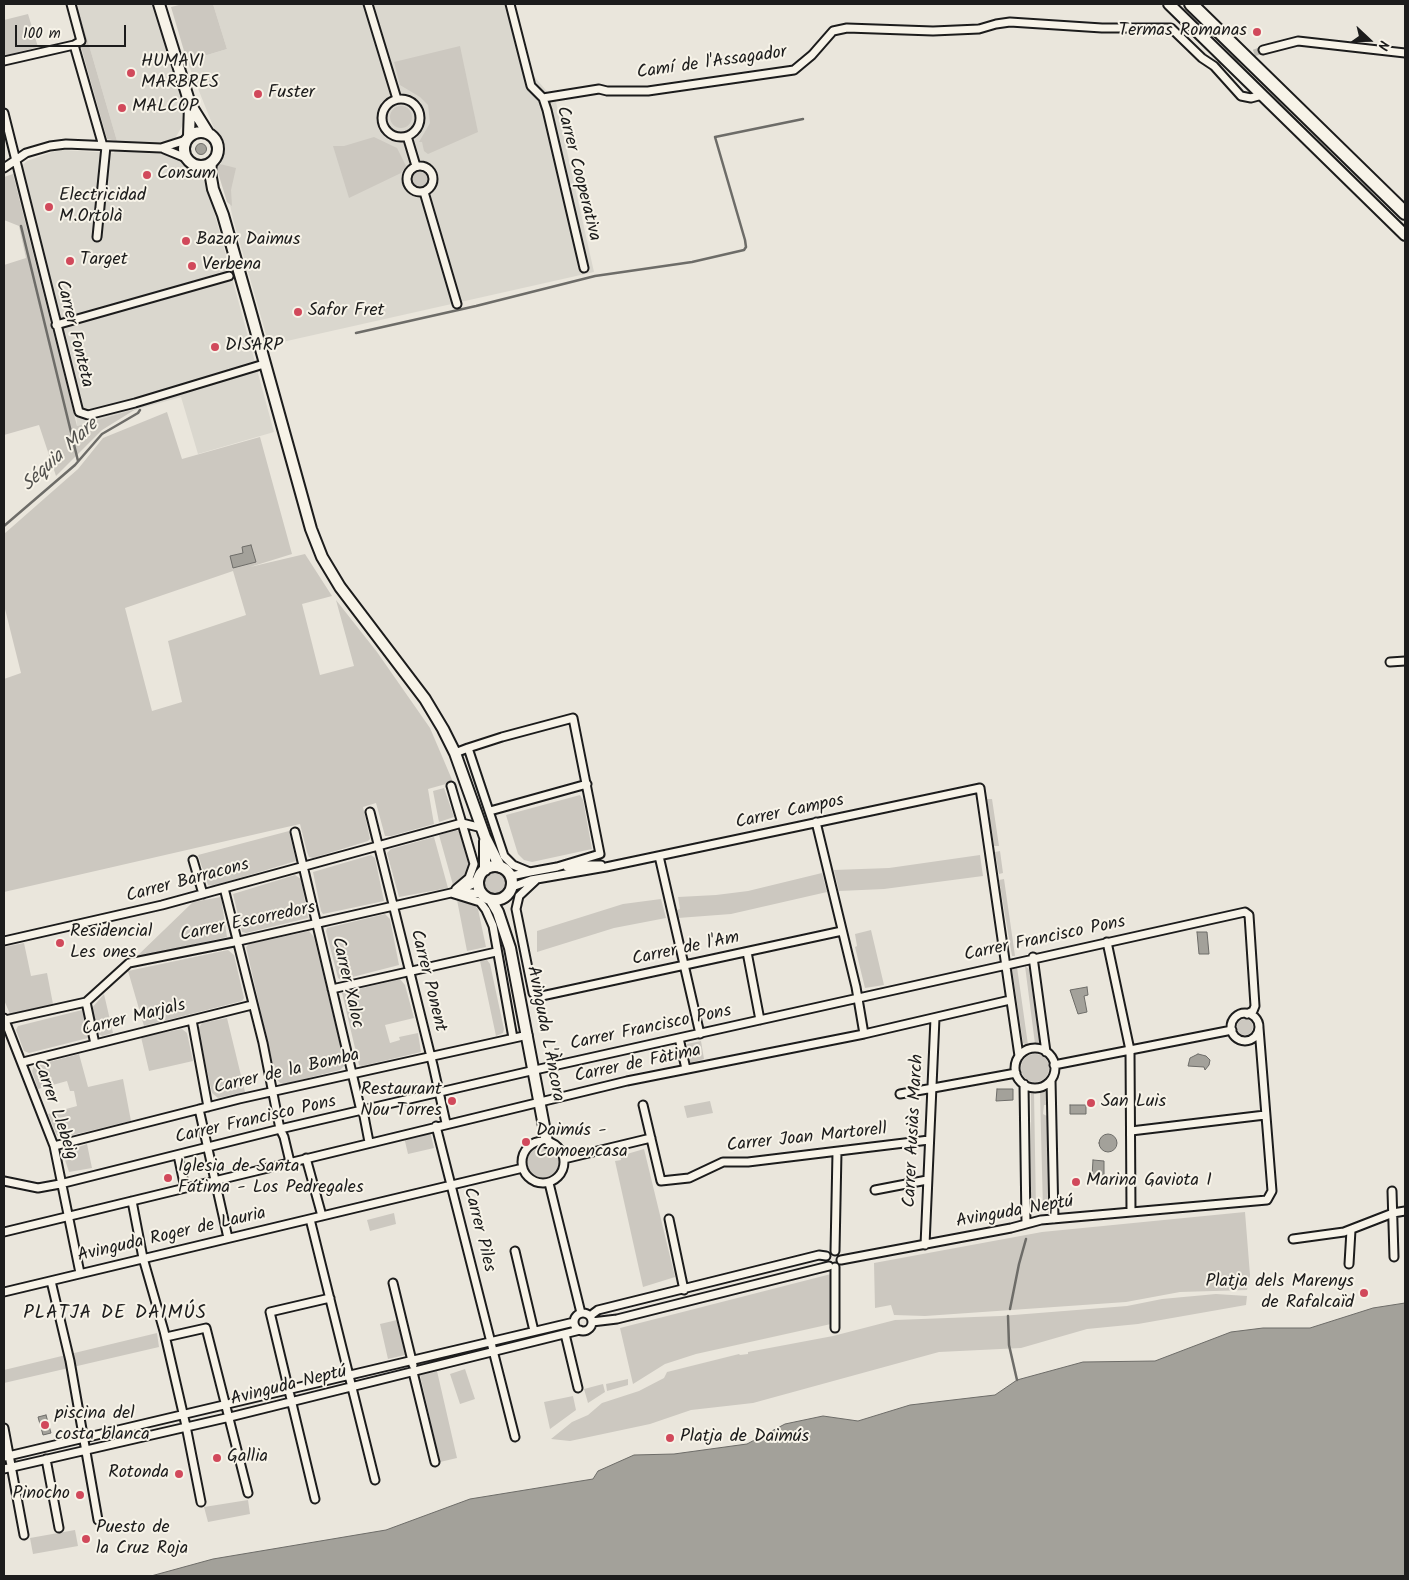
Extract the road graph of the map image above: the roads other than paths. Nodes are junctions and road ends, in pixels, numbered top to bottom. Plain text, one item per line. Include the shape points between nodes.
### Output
1 (71, 4) edge
2 (159, 4) edge
3 (368, 4) edge
4 (510, 4) edge
5 (1169, 4) edge
6 (1191, 4) edge
7 (74, 45) junction
8 (1263, 50) tunnel mouth
9 (1405, 53) edge
10 (4, 61) edge
11 (1262, 95) junction
12 (543, 98) junction
13 (397, 100) junction
14 (190, 104) junction
15 (4, 113) edge
16 (208, 133) junction
17 (408, 136) junction
18 (188, 138) junction
19 (104, 146) junction
20 (161, 148) junction
21 (16, 161) junction
22 (190, 162) junction
23 (211, 163) junction
24 (416, 166) junction
25 (4, 168) edge
26 (213, 188) junction
27 (424, 192) junction
28 (1405, 213) edge
29 (97, 236) dead end
30 (1405, 236) edge
31 (584, 268) dead end
32 (229, 276) dead end
33 (457, 304) dead end
34 (56, 325) junction
35 (264, 364) junction
36 (1405, 661) edge
37 (1390, 662) dead end
38 (468, 748) junction
39 (455, 753) junction
40 (586, 784) junction
41 (451, 786) dead end
42 (490, 811) junction
43 (370, 812) dead end
44 (462, 822) junction
45 (816, 822) junction
46 (295, 832) dead end
47 (483, 832) junction
48 (379, 846) junction
49 (659, 856) junction
50 (193, 860) dead end
51 (303, 866) junction
52 (500, 867) junction
53 (557, 867) junction
54 (606, 867) junction
55 (530, 872) junction
56 (482, 873) junction
57 (511, 876) junction
58 (536, 879) junction
59 (512, 887) junction
60 (224, 888) junction
61 (451, 893) junction
62 (203, 894) junction
63 (486, 897) junction
64 (506, 897) junction
65 (394, 906) junction
66 (318, 924) junction
67 (842, 930) junction
68 (506, 932) junction
69 (4, 941) edge
70 (237, 942) junction
71 (1107, 942) junction
72 (496, 952) junction
73 (747, 952) junction
74 (1034, 957) junction
75 (1006, 964) junction
76 (685, 965) junction
77 (410, 972) junction
78 (332, 989) junction
79 (858, 998) junction
80 (1010, 1000) junction
81 (86, 1002) junction
82 (252, 1005) junction
83 (1247, 1014) junction
84 (935, 1018) junction
85 (4, 1019) edge
86 (192, 1020) junction
87 (760, 1020) junction
88 (1259, 1028) junction
89 (1232, 1030) junction
90 (700, 1034) junction
91 (864, 1034) junction
92 (528, 1035) junction
93 (513, 1038) junction
94 (679, 1038) junction
95 (1252, 1039) junction
96 (95, 1044) junction
97 (1130, 1050) junction
98 (1260, 1051) junction
99 (1046, 1052) junction
100 (430, 1056) junction
101 (1019, 1056) junction
102 (23, 1062) junction
103 (1054, 1065) junction
104 (686, 1069) junction
105 (535, 1070) junction
106 (352, 1073) junction
107 (1016, 1073) junction
108 (1051, 1080) junction
109 (1024, 1084) junction
110 (931, 1088) junction
111 (273, 1092) junction
112 (438, 1093) junction
113 (900, 1094) dead end
114 (541, 1102) junction
115 (643, 1105) dead end
116 (208, 1107) junction
117 (199, 1109) junction
118 (362, 1111) junction
119 (1265, 1115) junction
120 (446, 1124) junction
121 (436, 1126) junction
122 (280, 1129) junction
123 (1131, 1131) junction
124 (651, 1138) junction
125 (929, 1140) junction
126 (370, 1142) junction
127 (547, 1142) junction
128 (54, 1146) junction
129 (207, 1147) junction
130 (837, 1152) junction
131 (178, 1154) junction
132 (306, 1158) junction
133 (564, 1159) junction
134 (290, 1162) junction
135 (523, 1168) junction
136 (216, 1180) junction
137 (927, 1180) junction
138 (4, 1181) edge
139 (548, 1183) junction
140 (60, 1184) junction
141 (452, 1186) junction
142 (185, 1188) junction
143 (875, 1190) dead end
144 (1392, 1191) dead end
145 (132, 1202) junction
146 (1405, 1211) edge
147 (1131, 1212) junction
148 (1393, 1213) junction
149 (322, 1216) junction
150 (68, 1217) junction
151 (310, 1219) junction
152 (669, 1219) dead end
153 (1054, 1219) junction
154 (1026, 1224) junction
155 (1351, 1230) junction
156 (4, 1232) edge
157 (228, 1238) junction
158 (1293, 1239) dead end
159 (925, 1245) junction
160 (515, 1251) dead end
161 (835, 1251) junction
162 (826, 1256) junction
163 (1394, 1257) dead end
164 (143, 1258) junction
165 (841, 1260) junction
166 (1349, 1264) dead end
167 (832, 1267) junction
168 (80, 1273) junction
169 (51, 1281) junction
170 (393, 1282) dead end
171 (684, 1290) junction
172 (4, 1292) edge
173 (330, 1298) junction
174 (581, 1313) junction
175 (591, 1319) junction
176 (574, 1322) junction
177 (835, 1328) dead end
178 (534, 1330) junction
179 (580, 1330) junction
180 (564, 1334) junction
181 (166, 1338) junction
182 (490, 1341) junction
183 (492, 1353) junction
184 (412, 1361) junction
185 (414, 1372) junction
186 (350, 1376) junction
187 (353, 1386) junction
188 (578, 1388) dead end
189 (288, 1391) junction
190 (290, 1402) junction
191 (226, 1406) junction
192 (183, 1414) junction
193 (230, 1417) junction
194 (186, 1426) junction
195 (4, 1428) edge
196 (84, 1437) junction
197 (515, 1437) dead end
198 (86, 1449) junction
199 (6, 1457) edge
200 (46, 1459) junction
201 (435, 1462) dead end
202 (7, 1468) edge
203 (375, 1480) dead end
204 (248, 1493) dead end
205 (315, 1499) dead end
206 (201, 1502) dead end
207 (98, 1520) dead end
208 (59, 1528) dead end
209 (24, 1535) dead end

1 - 7 street via 81,41
2 - 14 street
3 - 13 street
4 - 12 street, Carrer Cooperativa via 531,86
5 - 11 street
6 - 28 highway
7 - 10 street
7 - 19 street
8 - 9 street via 1298,41
11 - 12 street, Camí de l'Assagador via 1241,96 1214,66 1171,28 1102,28 1010,22 979,29 933,31 846,28 832,31 794,70 648,91 599,89
11 - 30 street
12 - 31 street, Carrer Cooperativa
13 - 17 street via 409,101 420,116 417,128
13 - 17 street via 386,106 383,124 391,134
14 - 16 street
14 - 18 street
15 - 21 street, Carrer Fonteta
16 - 18 street via 198,132
16 - 23 street via 218,146 218,155
17 - 24 street
18 - 20 street
18 - 22 street via 184,148
19 - 20 street
19 - 21 street via 50,146 26,153
19 - 29 street
20 - 22 street
21 - 25 street
21 - 34 street, Carrer Fonteta
22 - 23 street via 203,166
22 - 26 street
23 - 26 street
24 - 27 street via 408,173 407,183 412,190
24 - 27 street via 428,168 433,176 431,188
26 - 35 street
27 - 33 street
32 - 34 street
34 - 35 street, Carrer Fonteta via 77,409 84,415 135,404
35 - 39 street via 308,522 322,557 340,587 425,699
36 - 37 street
38 - 39 street
38 - 40 street via 573,718
38 - 42 street
39 - 47 street
40 - 42 street
40 - 53 street via 600,854
41 - 44 street
42 - 55 street via 504,856 513,865
43 - 48 street
44 - 47 street
44 - 48 street, Carrer Barracons
44 - 61 street via 474,864 469,878
45 - 49 street, Carrer Campos
45 - 67 street
45 - 75 street, Carrer Campos via 980,788
46 - 51 street, Carrer Xaloc
47 - 52 street
47 - 56 street
48 - 51 street, Carrer Barracons
48 - 65 street, Carrer Ponent
49 - 54 street, Carrer Campos
49 - 76 street
50 - 62 street
51 - 60 street, Carrer Barracons
51 - 66 street, Carrer Xaloc
52 - 56 street
52 - 57 street
53 - 54 street via 597,864
53 - 55 street
54 - 58 street
55 - 57 street
56 - 61 street, Carrer Escorredors via 471,885
56 - 63 street via 478,885
57 - 59 street
58 - 59 street
58 - 76 street, Carrer de l'Am via 519,896 516,909 533,993 537,997
59 - 64 street
60 - 62 street, Carrer Barracons
60 - 70 street
61 - 63 street, Carrer Escorredors
61 - 65 street, Carrer Escorredors
61 - 72 street via 482,903 492,926
62 - 69 street, Carrer Barracons
63 - 64 street
63 - 68 street, Avinguda L'Àncora
64 - 68 street, Avinguda L'Àncora
65 - 66 street, Carrer Escorredors
65 - 77 street, Carrer Ponent
66 - 70 street, Carrer Escorredors
66 - 78 street, Carrer Xaloc
67 - 73 street, Carrer de l'Am
67 - 79 street
68 - 92 street, Avinguda L'Àncora
70 - 81 street, Carrer Escorredors via 129,963
70 - 82 street
71 - 74 street, Carrer Francisco Pons
71 - 83 street, Carrer Francisco Pons via 1246,912 1249,915 1255,1006
71 - 97 street
72 - 77 street
72 - 93 street
73 - 76 street, Carrer de l'Am
73 - 87 street
74 - 75 street, Carrer Francisco Pons
74 - 99 street
75 - 79 street, Carrer Francisco Pons
75 - 80 street
76 - 90 street
77 - 78 street
77 - 100 street, Carrer Ponent
78 - 106 street, Carrer Xaloc
79 - 87 street, Carrer Francisco Pons
79 - 91 street
80 - 84 street, Carrer de Fàtima
80 - 101 street
81 - 85 street, Carrer Escorredors
81 - 96 street
82 - 86 street, Carrer Marjals
82 - 111 street
83 - 88 street via 1254,1017
83 - 89 street via 1235,1018
84 - 91 street, Carrer de Fàtima
84 - 110 street, Carrer Ausiàs March
85 - 102 street, Carrer Llebeig
86 - 96 street, Carrer Marjals
86 - 116 street
87 - 90 street, Carrer Francisco Pons
88 - 95 street
88 - 98 street
89 - 95 street via 1239,1040
89 - 97 street
90 - 94 street, Carrer Francisco Pons
91 - 104 street, Carrer de Fàtima
92 - 93 street, Carrer de la Bomba
92 - 105 street, Avinguda L'Àncora
93 - 100 street, Carrer de la Bomba
94 - 104 street
94 - 105 street, Carrer Francisco Pons
95 - 98 street
96 - 102 street, Carrer Marjals
97 - 103 street
97 - 123 street
98 - 119 street
99 - 101 street via 1034,1048
99 - 103 street
100 - 106 street, Carrer de la Bomba
100 - 112 street, Carrer Ponent
101 - 107 street
102 - 128 street, Carrer Llebeig
103 - 108 street
104 - 114 street, Carrer de Fàtima
105 - 112 street, Carrer Francisco Pons
105 - 114 street, Avinguda L'Àncora
106 - 111 street, Carrer de la Bomba
106 - 118 street, Carrer Xaloc
107 - 109 street
107 - 110 street
108 - 109 street via 1037,1088
108 - 153 street
109 - 154 street
110 - 113 street
110 - 125 street, Carrer Ausiàs March
111 - 116 street, Carrer de la Bomba
111 - 122 street
112 - 118 street, Carrer Francisco Pons
112 - 120 street, Carrer Ponent
114 - 120 street, Carrer de Fàtima
114 - 127 street, Avinguda L'Àncora
115 - 124 street
116 - 117 street, Carrer de la Bomba
117 - 128 street, Carrer de la Bomba
117 - 129 street
118 - 122 street, Carrer Francisco Pons
118 - 126 street, Carrer Xaloc
119 - 123 street
119 - 147 street, Avinguda Neptú via 1272,1194 1267,1200
120 - 121 street, Carrer de Fàtima
121 - 126 street, Carrer de Fàtima
121 - 141 street, Carrer Piles
122 - 129 street, Carrer Francisco Pons
122 - 134 street
123 - 147 street
124 - 130 street, Carrer Joan Martorell via 662,1181 689,1178 722,1162
124 - 133 street
125 - 130 street, Carrer Joan Martorell
125 - 137 street, Carrer Ausiàs March
126 - 132 street, Carrer de Fàtima
127 - 133 street via 558,1148
127 - 135 street via 528,1148
128 - 140 street, Carrer Llebeig
129 - 131 street, Carrer Francisco Pons
129 - 136 street
130 - 161 street
131 - 140 street, Carrer Francisco Pons
131 - 142 street
132 - 134 street, Carrer de Fàtima
132 - 149 street
133 - 139 street via 559,1176
134 - 136 street, Carrer de Fàtima
135 - 139 street via 530,1179
135 - 141 street, Avinguda Roger de Lauria
136 - 142 street, Carrer de Fàtima
136 - 157 street
137 - 143 street
137 - 159 street, Carrer Ausiàs March
138 - 140 street, Carrer Francisco Pons via 38,1188
139 - 174 street
140 - 150 street, Carrer Llebeig
141 - 149 street, Avinguda Roger de Lauria
141 - 182 street, Carrer Piles
142 - 145 street, Carrer de Fàtima
144 - 148 street
145 - 150 street, Carrer de Fàtima
145 - 164 street
146 - 148 street
147 - 153 street, Avinguda Neptú
148 - 155 street
148 - 163 street
149 - 151 street, Avinguda Roger de Lauria
150 - 156 street, Carrer de Fàtima
150 - 168 street, Carrer Llebeig
151 - 157 street, Avinguda Roger de Lauria
151 - 173 street
152 - 171 street
153 - 154 street, Avinguda Neptú
154 - 159 street, Avinguda Neptú
155 - 158 street
155 - 166 street
157 - 164 street, Avinguda Roger de Lauria
159 - 165 street, Avinguda Neptú
160 - 178 street
161 - 162 street
161 - 165 street
162 - 167 street via 826,1263
162 - 171 street via 819,1254
164 - 168 street, Avinguda Roger de Lauria
164 - 181 street
165 - 167 street
167 - 175 street via 617,1318
167 - 177 street
168 - 169 street, Avinguda Roger de Lauria
169 - 172 street, Avinguda Roger de Lauria
169 - 196 street
170 - 184 street
171 - 175 street via 598,1310
173 - 186 street
173 - 189 street via 270,1312
174 - 175 street
174 - 176 street
175 - 179 street via 588,1329
176 - 178 street, Avinguda Neptú
176 - 179 street
178 - 182 street, Avinguda Neptú
179 - 180 street, Avinguda Neptú
180 - 183 street, Avinguda Neptú
180 - 188 street
181 - 191 street via 206,1328
181 - 192 street
182 - 183 street, Carrer Piles
182 - 184 street, Avinguda Neptú
183 - 185 street, Avinguda Neptú
183 - 197 street, Carrer Piles
184 - 185 street
184 - 186 street, Avinguda Neptú
185 - 187 street, Avinguda Neptú
185 - 201 street
186 - 187 street
186 - 189 street, Avinguda Neptú
187 - 190 street, Avinguda Neptú
187 - 203 street
189 - 190 street
189 - 191 street, Avinguda Neptú
190 - 193 street, Avinguda Neptú
190 - 205 street
191 - 192 street, Avinguda Neptú
191 - 193 street
192 - 194 street
192 - 196 street, Avinguda Neptú
193 - 194 street, Avinguda Neptú
193 - 204 street
194 - 198 street, Avinguda Neptú
194 - 206 street
195 - 199 street
196 - 198 street
196 - 199 street, Avinguda Neptú
198 - 200 street, Avinguda Neptú
198 - 207 street
199 - 202 street
200 - 202 street, Avinguda Neptú
200 - 208 street
202 - 209 street

